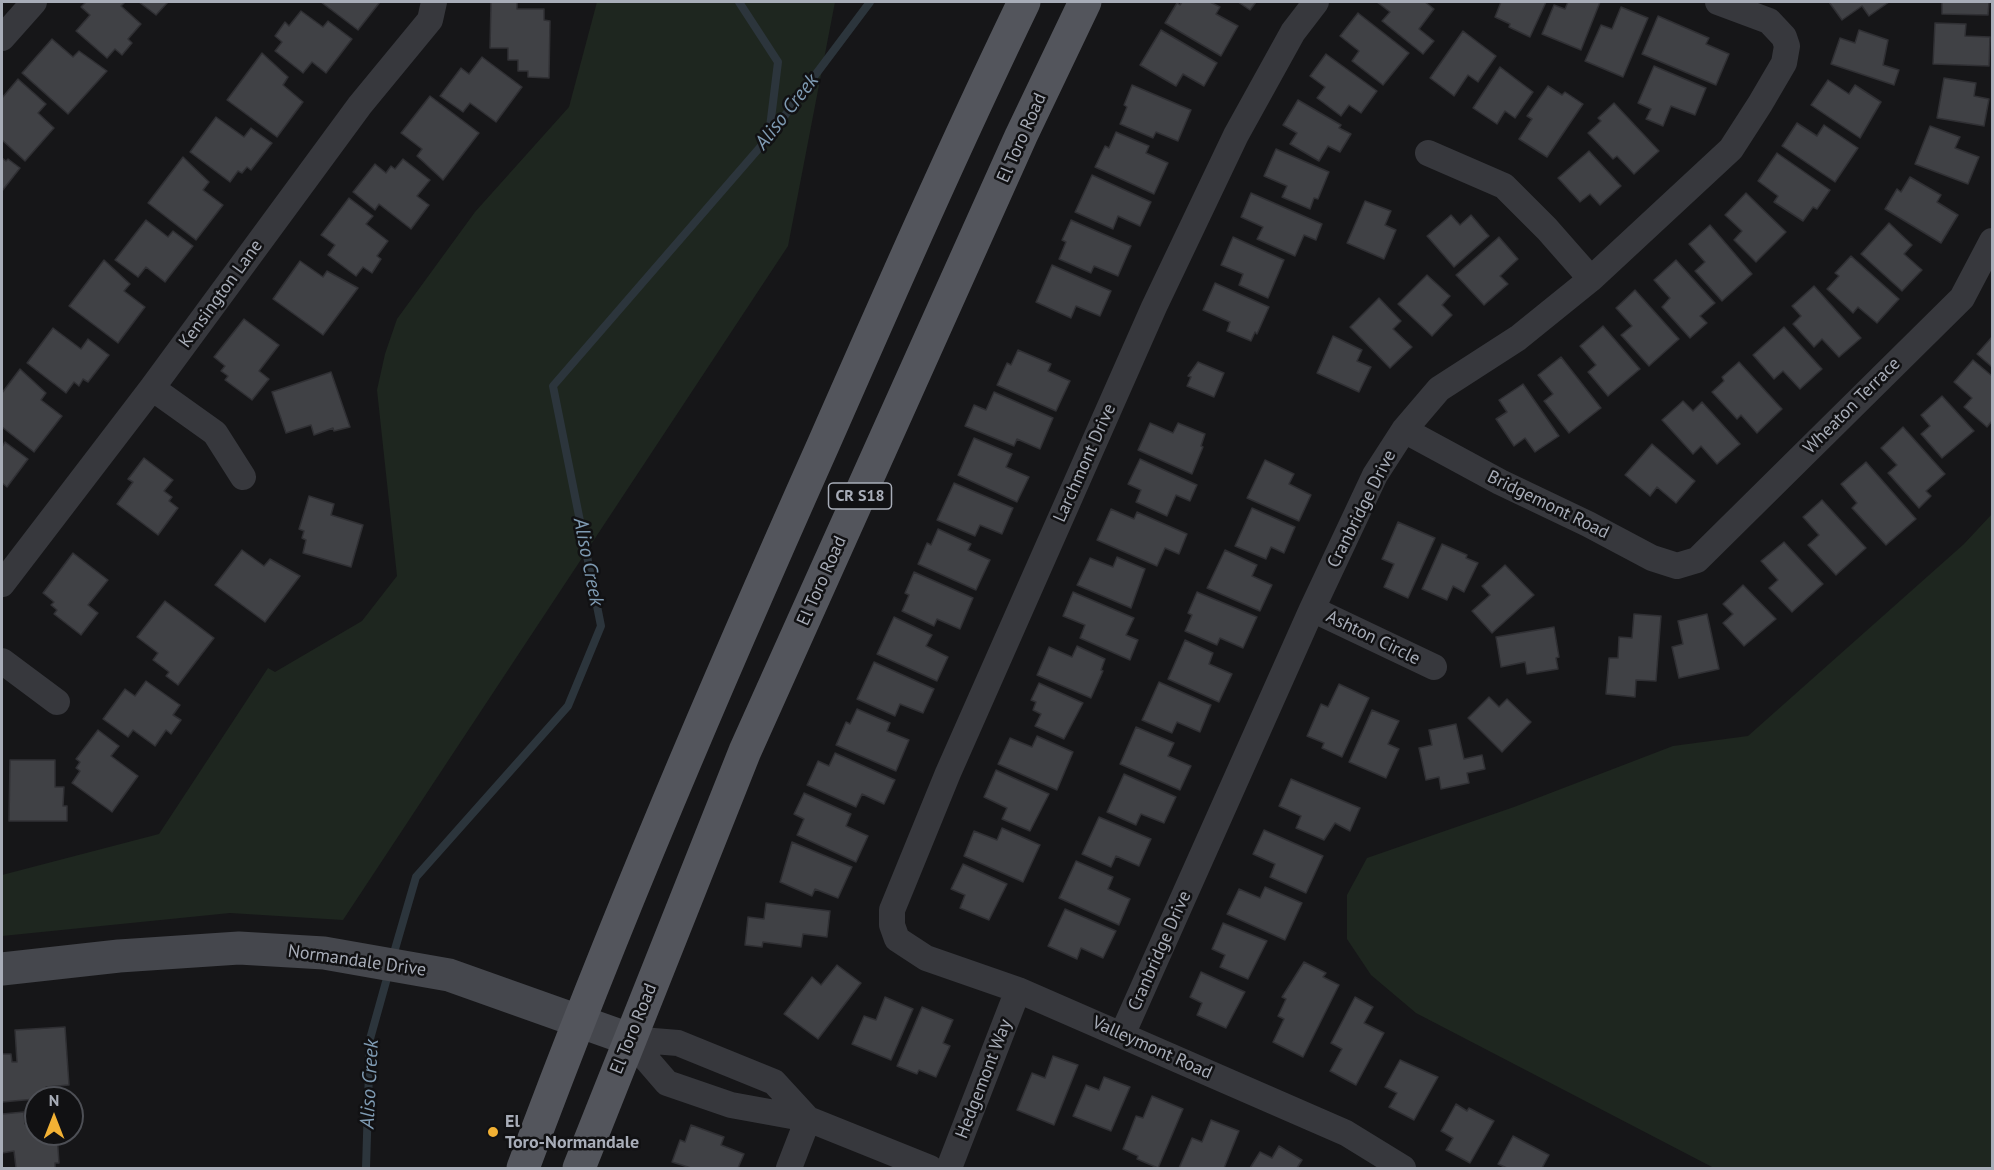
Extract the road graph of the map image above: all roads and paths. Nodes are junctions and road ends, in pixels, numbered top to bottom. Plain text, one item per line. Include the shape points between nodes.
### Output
1 (34, 2) edge
2 (434, 2) edge
3 (1024, 2) edge
4 (1085, 2) edge
5 (1316, 2) edge
6 (1718, 2) edge
7 (2, 38) edge
8 (1428, 153) dead end
9 (1992, 241) edge
10 (1591, 279) junction
11 (152, 388) junction
12 (1404, 430) junction
13 (243, 477) dead end
14 (1697, 560) joint
15 (2, 584) edge
16 (1312, 609) junction
17 (2, 661) edge
18 (1434, 668) dead end
19 (57, 702) dead end
20 (897, 939) joint
21 (2, 969) edge
22 (1018, 990) junction
23 (578, 1020) junction
24 (1122, 1035) junction
25 (629, 1039) junction
26 (808, 1119) junction
27 (523, 1168) edge
28 (579, 1168) edge
29 (789, 1168) edge
30 (930, 1168) edge
31 (949, 1168) edge
32 (1403, 1168) edge

1 - 7 street
2 - 11 street, Kensington Lane via 430,20 360,105
3 - 23 main road via 969,116 726,663
4 - 25 main road, El Toro Road / CR S18 via 745,751
5 - 20 street, Larchmont Drive via 1293,32 1236,135 1145,326 896,899 891,925
6 - 10 street, Cranbridge Drive via 1769,21 1784,37 1784,63 1731,149
8 - 10 street via 1504,186
9 - 14 street, Wheaton Terrace via 1962,298
10 - 12 street, Cranbridge Drive via 1518,338 1439,389
11 - 13 street via 215,432
11 - 15 street, Kensington Lane
12 - 14 street, Bridgemont Road via 1652,558 1677,566
12 - 16 street, Cranbridge Drive via 1375,475
16 - 18 street, Ashton Circle
16 - 24 street, Cranbridge Drive
17 - 19 street
20 - 22 street, Valleymont Road via 926,958
21 - 23 street, Normandale Drive via 239,948 324,953 449,975
22 - 24 street, Valleymont Road
22 - 31 street, Hedgemont Way
23 - 25 street, Normandale Drive
23 - 27 main road
24 - 32 street, Valleymont Road via 1346,1133
25 - 26 street, Normandale Drive via 678,1043 774,1082
25 - 26 street, Normandale Drive via 668,1083 731,1105
25 - 28 main road, El Toro Road / CR S18
26 - 29 street
26 - 30 street, Normandale Drive

